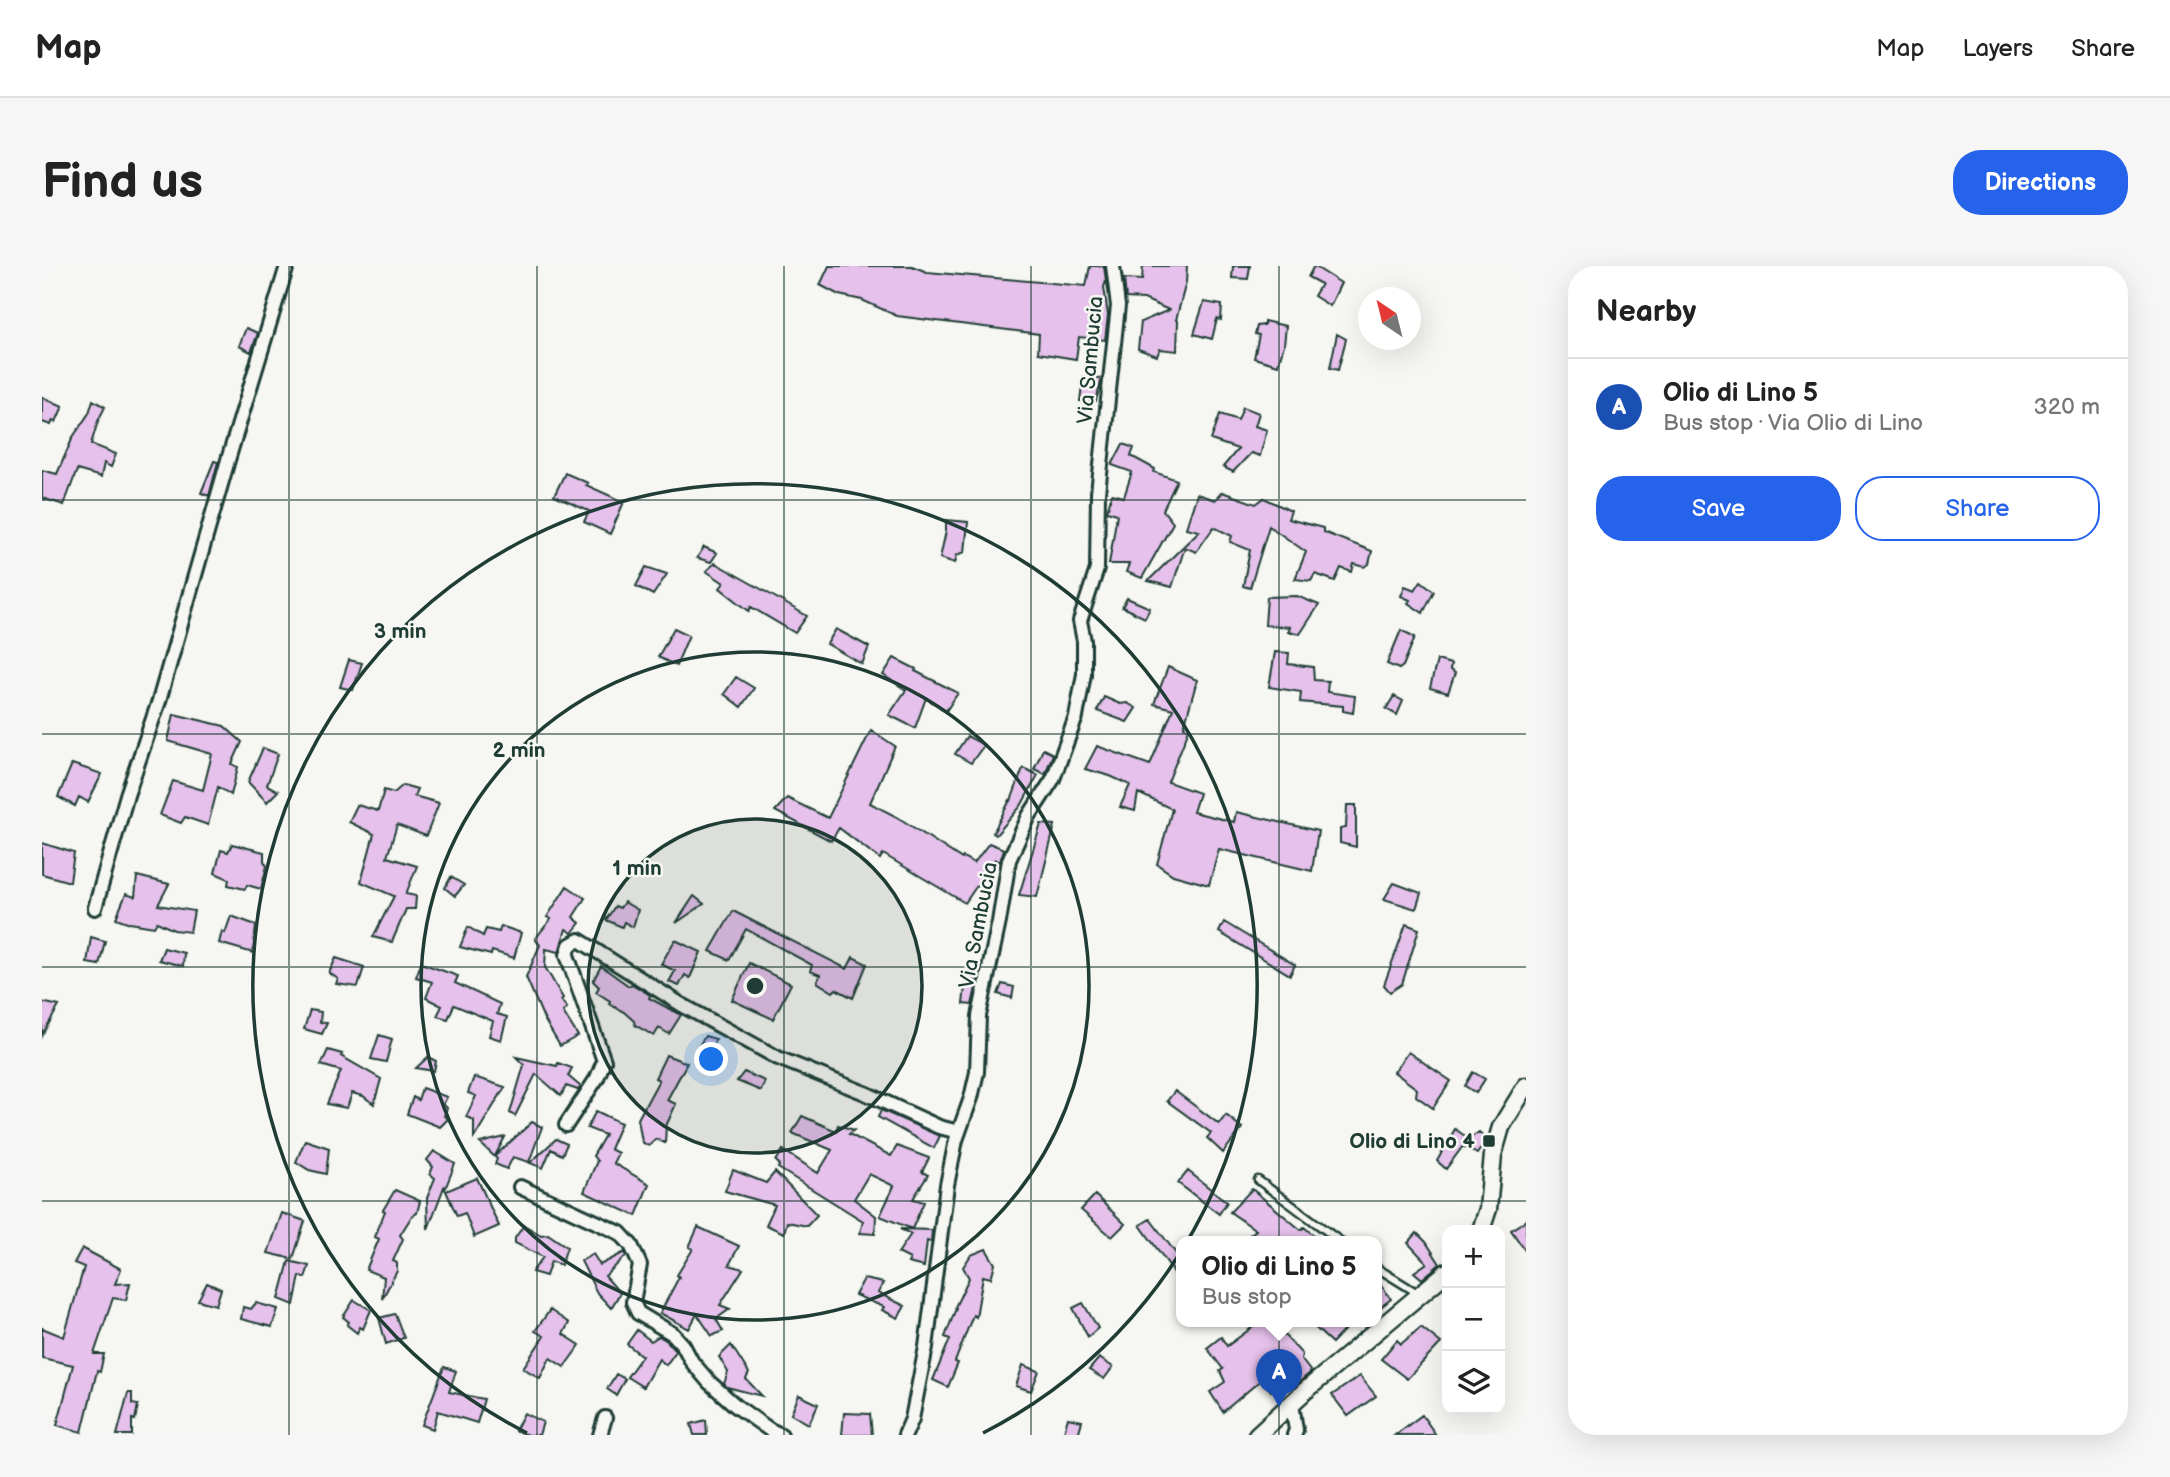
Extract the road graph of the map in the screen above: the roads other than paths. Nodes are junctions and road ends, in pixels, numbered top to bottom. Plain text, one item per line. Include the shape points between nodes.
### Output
1 (288, 266) edge
2 (1113, 266) edge
3 (95, 908) dead end
4 (1526, 1086) edge
5 (566, 1125) dead end
6 (959, 1132) junction
7 (1258, 1180) dead end
8 (520, 1187) dead end
9 (1483, 1225) edge
10 (1333, 1236) edge
11 (1382, 1271) edge
12 (1442, 1276) edge
13 (1420, 1295) junction
14 (1292, 1404) junction
15 (605, 1419) dead end
16 (600, 1435) edge
17 (781, 1435) edge
18 (905, 1435) edge
19 (1257, 1435) edge
20 (1294, 1435) edge

1 - 3 street
2 - 6 street, Via Sambucia via 1118,306 1098,493 1097,569 1080,621 1084,674 1076,717 1053,779 1028,816 1009,860 979,1016 977,1072
4 - 9 street via 1501,1127
5 - 6 street via 604,1061 567,955 570,945 579,940 778,1058
6 - 18 street, Via Sambucia via 947,1185 926,1347
7 - 10 lane
8 - 17 street via 620,1233 640,1265 633,1302 638,1313 673,1334 709,1382 736,1406
11 - 13 lane
12 - 13 street
13 - 14 street
14 - 19 street
14 - 20 street
15 - 16 street

